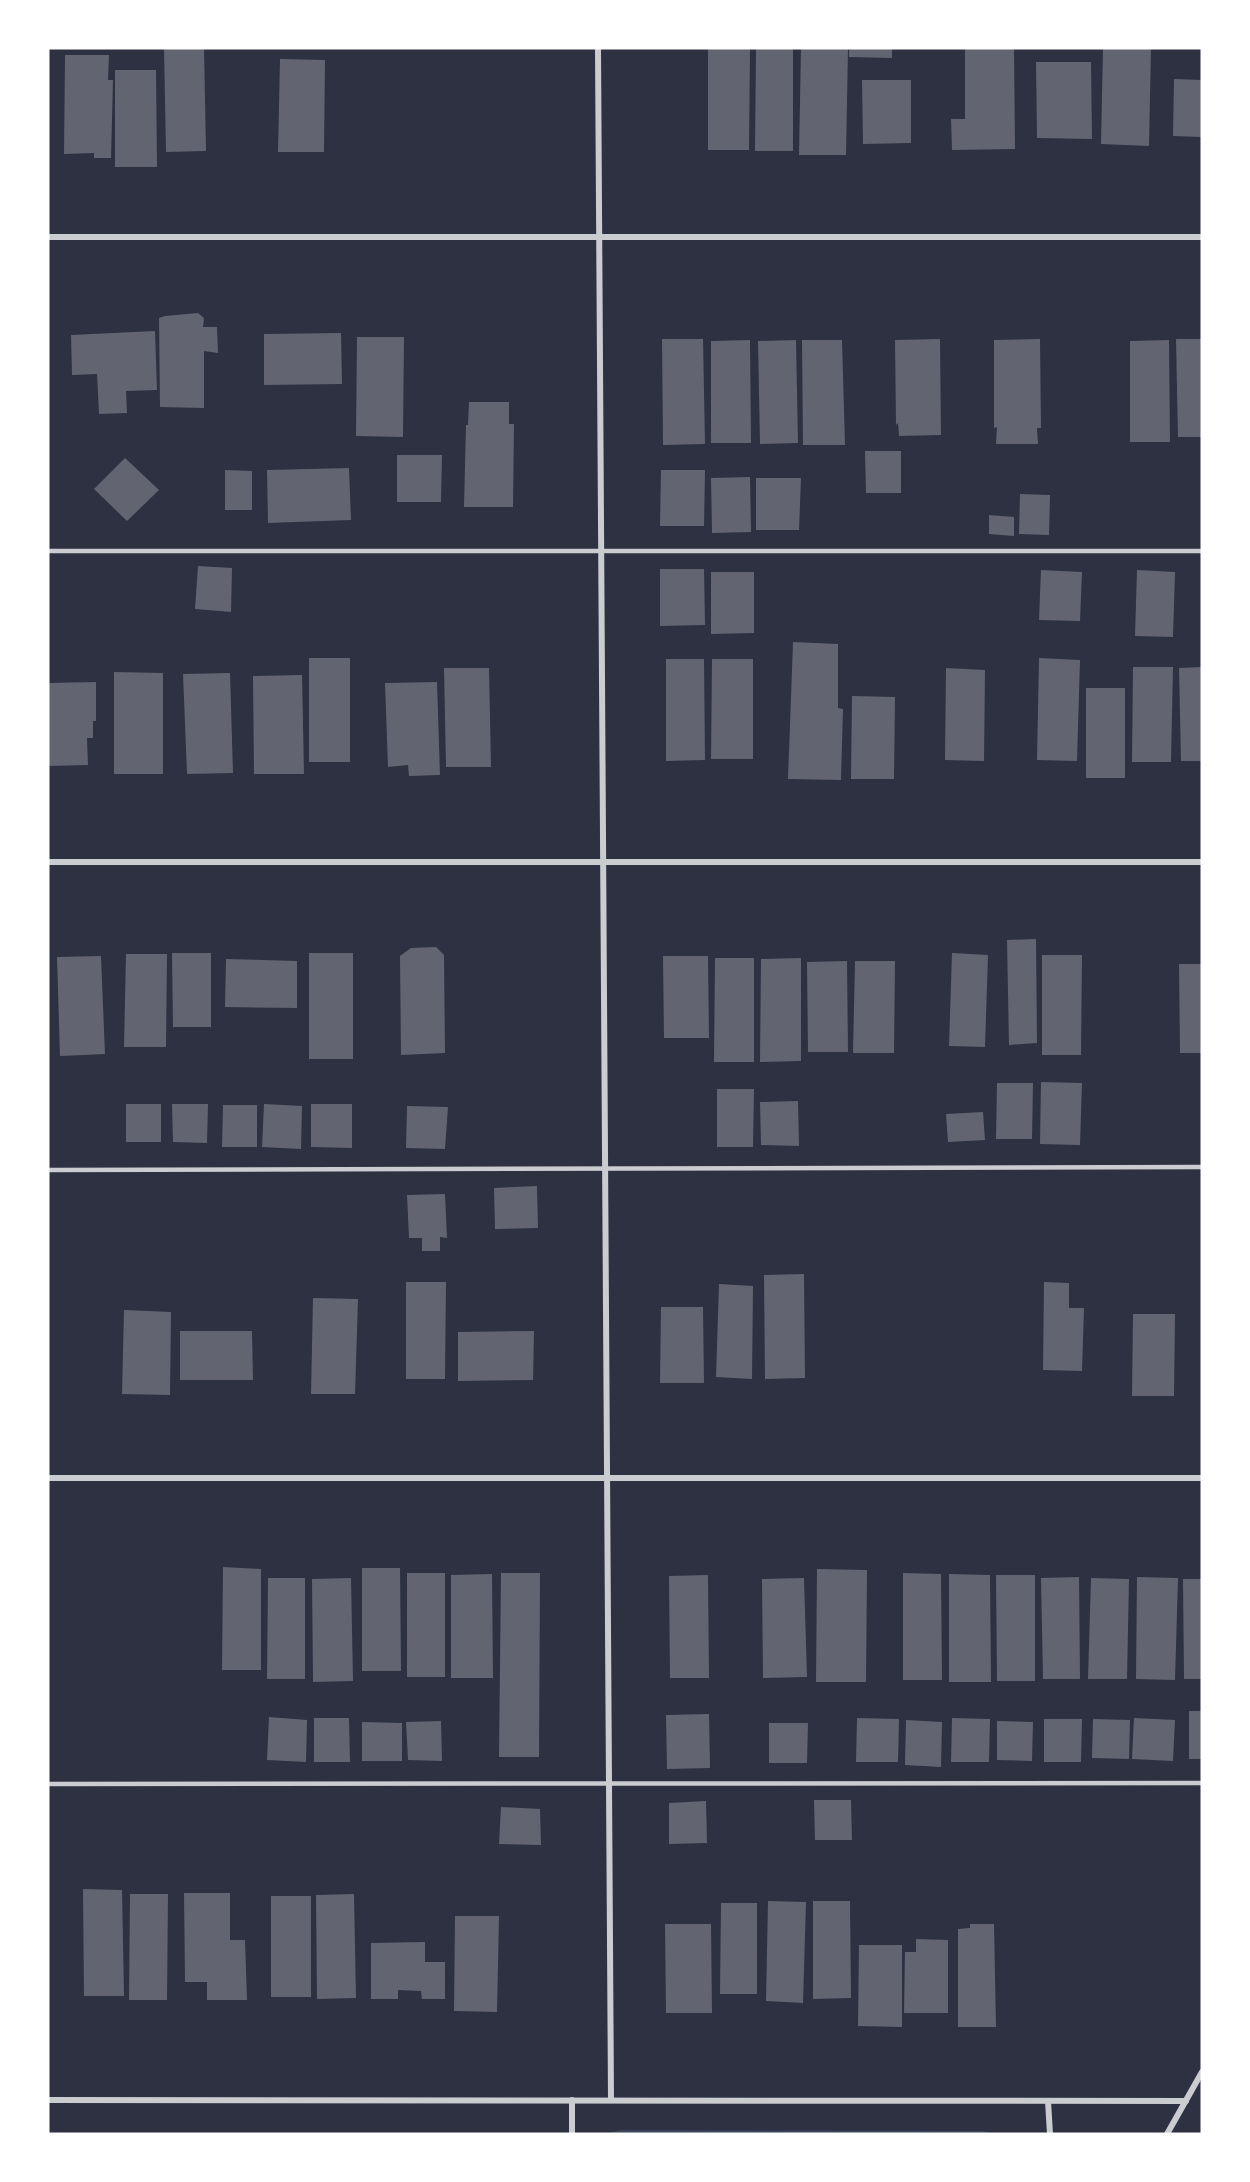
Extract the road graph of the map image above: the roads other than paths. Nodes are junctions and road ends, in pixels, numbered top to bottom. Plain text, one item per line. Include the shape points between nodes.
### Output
1 (598, 48) edge
2 (48, 237) edge
3 (600, 237) junction
4 (1202, 237) edge
5 (48, 551) edge
6 (601, 551) junction
7 (1202, 551) edge
8 (1202, 861) edge
9 (48, 862) edge
10 (604, 863) junction
11 (1202, 1167) edge
12 (605, 1168) junction
13 (48, 1170) edge
14 (48, 1478) edge
15 (607, 1478) junction
16 (1202, 1478) edge
17 (1202, 1783) edge
18 (48, 1784) edge
19 (609, 1784) junction
20 (1202, 2072) edge
21 (48, 2100) edge
22 (572, 2100) junction
23 (611, 2100) junction
24 (1048, 2101) junction
25 (1186, 2101) junction
26 (572, 2134) edge
27 (1050, 2134) edge
28 (1167, 2134) edge

1 - 3 street
2 - 3 street
3 - 4 street
3 - 6 street
5 - 6 lane
6 - 7 lane
6 - 10 street
8 - 10 street
9 - 10 street
10 - 12 street
11 - 12 lane
12 - 13 lane
12 - 15 street
14 - 15 street
15 - 16 street
15 - 19 street
17 - 19 lane
18 - 19 lane
19 - 23 street
20 - 25 street
21 - 22 street
22 - 23 street
22 - 26 street
23 - 24 street
24 - 25 street
24 - 27 street
25 - 28 street

